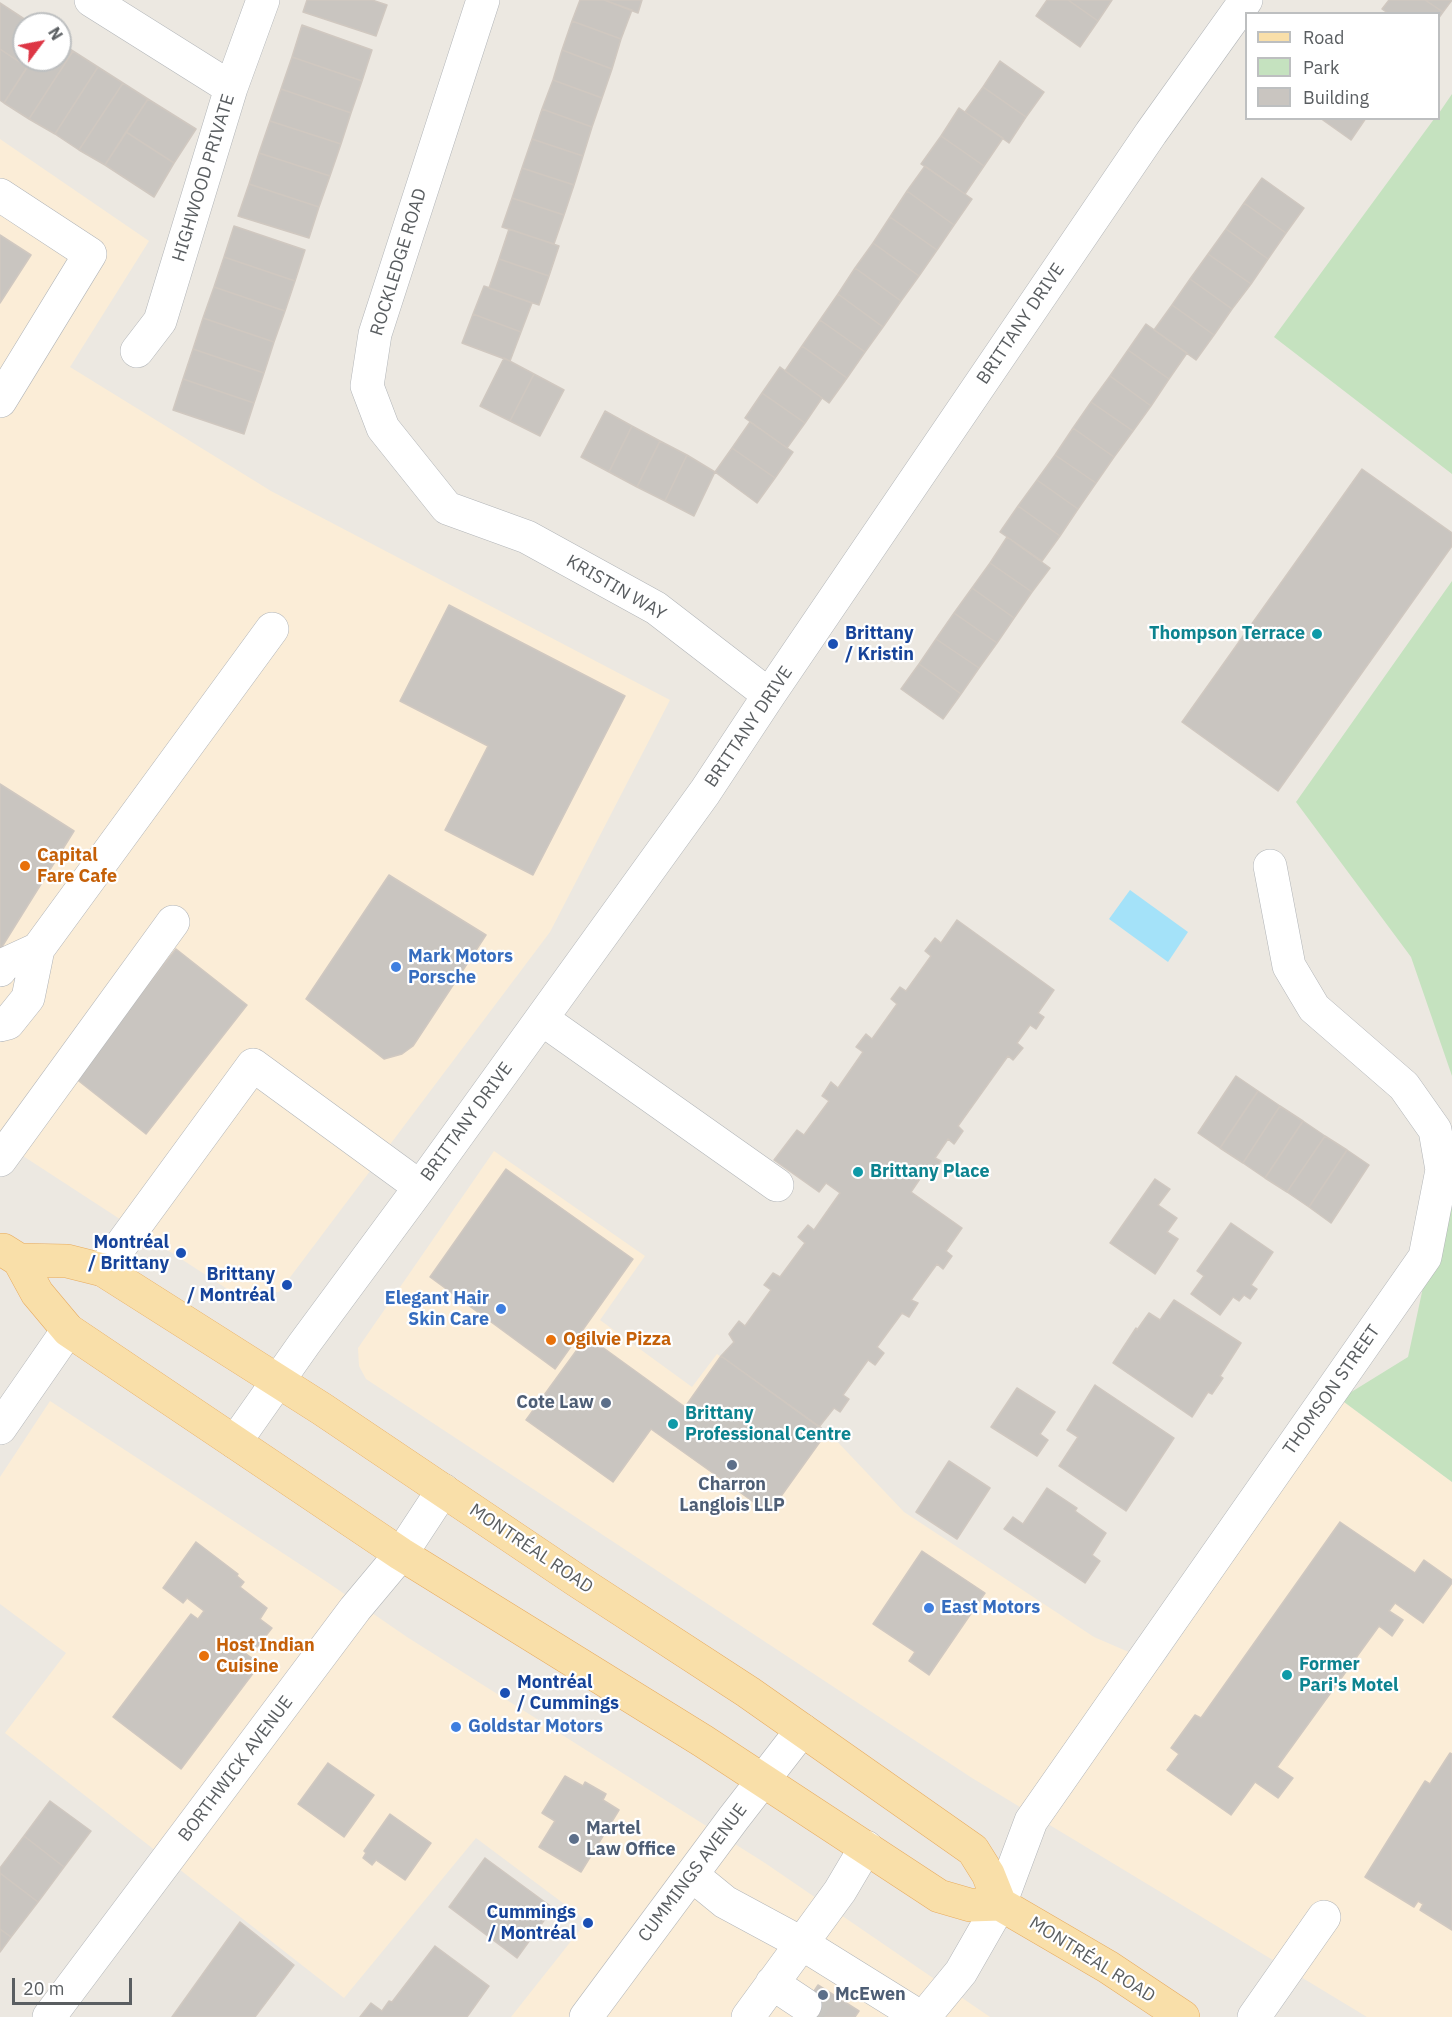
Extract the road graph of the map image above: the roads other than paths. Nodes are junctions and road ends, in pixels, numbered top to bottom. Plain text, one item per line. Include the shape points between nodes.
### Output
1 (91, 0) edge
2 (263, 0) edge
3 (483, 0) edge
4 (1246, 0) edge
5 (231, 88) junction
6 (0, 195) edge
7 (137, 351) dead end
8 (0, 401) edge
9 (447, 508) joint
10 (272, 629) dead end
11 (769, 695) junction
12 (1270, 866) dead end
13 (173, 922) dead end
14 (38, 949) junction
15 (0, 970) edge
16 (542, 1018) junction
17 (0, 1025) edge
18 (0, 1160) edge
19 (777, 1185) dead end
20 (420, 1188) junction
21 (10, 1254) edge
22 (103, 1270) junction
23 (68, 1330) junction
24 (277, 1382) junction
25 (0, 1428) edge
26 (235, 1442) junction
27 (443, 1490) junction
28 (401, 1554) junction
29 (802, 1731) junction
30 (763, 1781) junction
31 (866, 1847) junction
32 (692, 1875) junction
33 (1000, 1904) junction
34 (1324, 1917) dead end
35 (801, 1944) junction
36 (772, 1983) junction
37 (805, 2005) tunnel mouth
38 (49, 2017) edge
39 (586, 2017) edge
40 (747, 2017) edge
41 (922, 2017) edge
42 (1183, 2017) edge
43 (1254, 2017) edge

1 - 5 street
2 - 5 street, HIGHWOOD PRIVATE
3 - 9 street, ROCKLEDGE ROAD via 375,334 367,386 383,428
4 - 11 street, BRITTANY DRIVE via 1151,133
5 - 7 street, HIGHWOOD PRIVATE via 160,321
6 - 8 street via 90,254
9 - 11 street, KRISTIN WAY via 527,537 656,608
10 - 14 street
11 - 16 street, BRITTANY DRIVE via 705,792
12 - 33 street, THOMSON STREET via 1289,966 1314,1008 1404,1086 1435,1130 1442,1170 1425,1257 1031,1821
13 - 18 street
14 - 15 street
14 - 17 street via 28,998 8,1023
16 - 19 street
16 - 20 street, BRITTANY DRIVE
20 - 22 street via 253,1065
20 - 24 street, BRITTANY DRIVE
21 - 22 main road, MONTRÉAL ROAD
21 - 23 main road, MONTRÉAL ROAD
22 - 24 main road, MONTRÉAL ROAD
23 - 25 street
23 - 26 main road, MONTRÉAL ROAD
24 - 26 street, BRITTANY DRIVE
24 - 27 main road, MONTRÉAL ROAD
26 - 28 main road, MONTRÉAL ROAD
27 - 28 street, BORTHWICK AVENUE
27 - 29 main road, MONTRÉAL ROAD
28 - 30 main road, MONTRÉAL ROAD
28 - 38 street, BORTHWICK AVENUE via 355,1609
29 - 30 street, CUMMINGS AVENUE
29 - 33 main road, MONTRÉAL ROAD via 973,1850
30 - 31 main road, MONTRÉAL ROAD
30 - 32 street, CUMMINGS AVENUE
31 - 33 main road, MONTRÉAL ROAD via 939,1896 970,1905
31 - 35 street
32 - 35 street via 725,1902
32 - 39 street, CUMMINGS AVENUE
33 - 41 street, THOMSON STREET via 961,1972
33 - 42 main road, MONTRÉAL ROAD via 1108,1967
34 - 43 street
35 - 36 street
35 - 41 street
36 - 37 street
36 - 40 street

